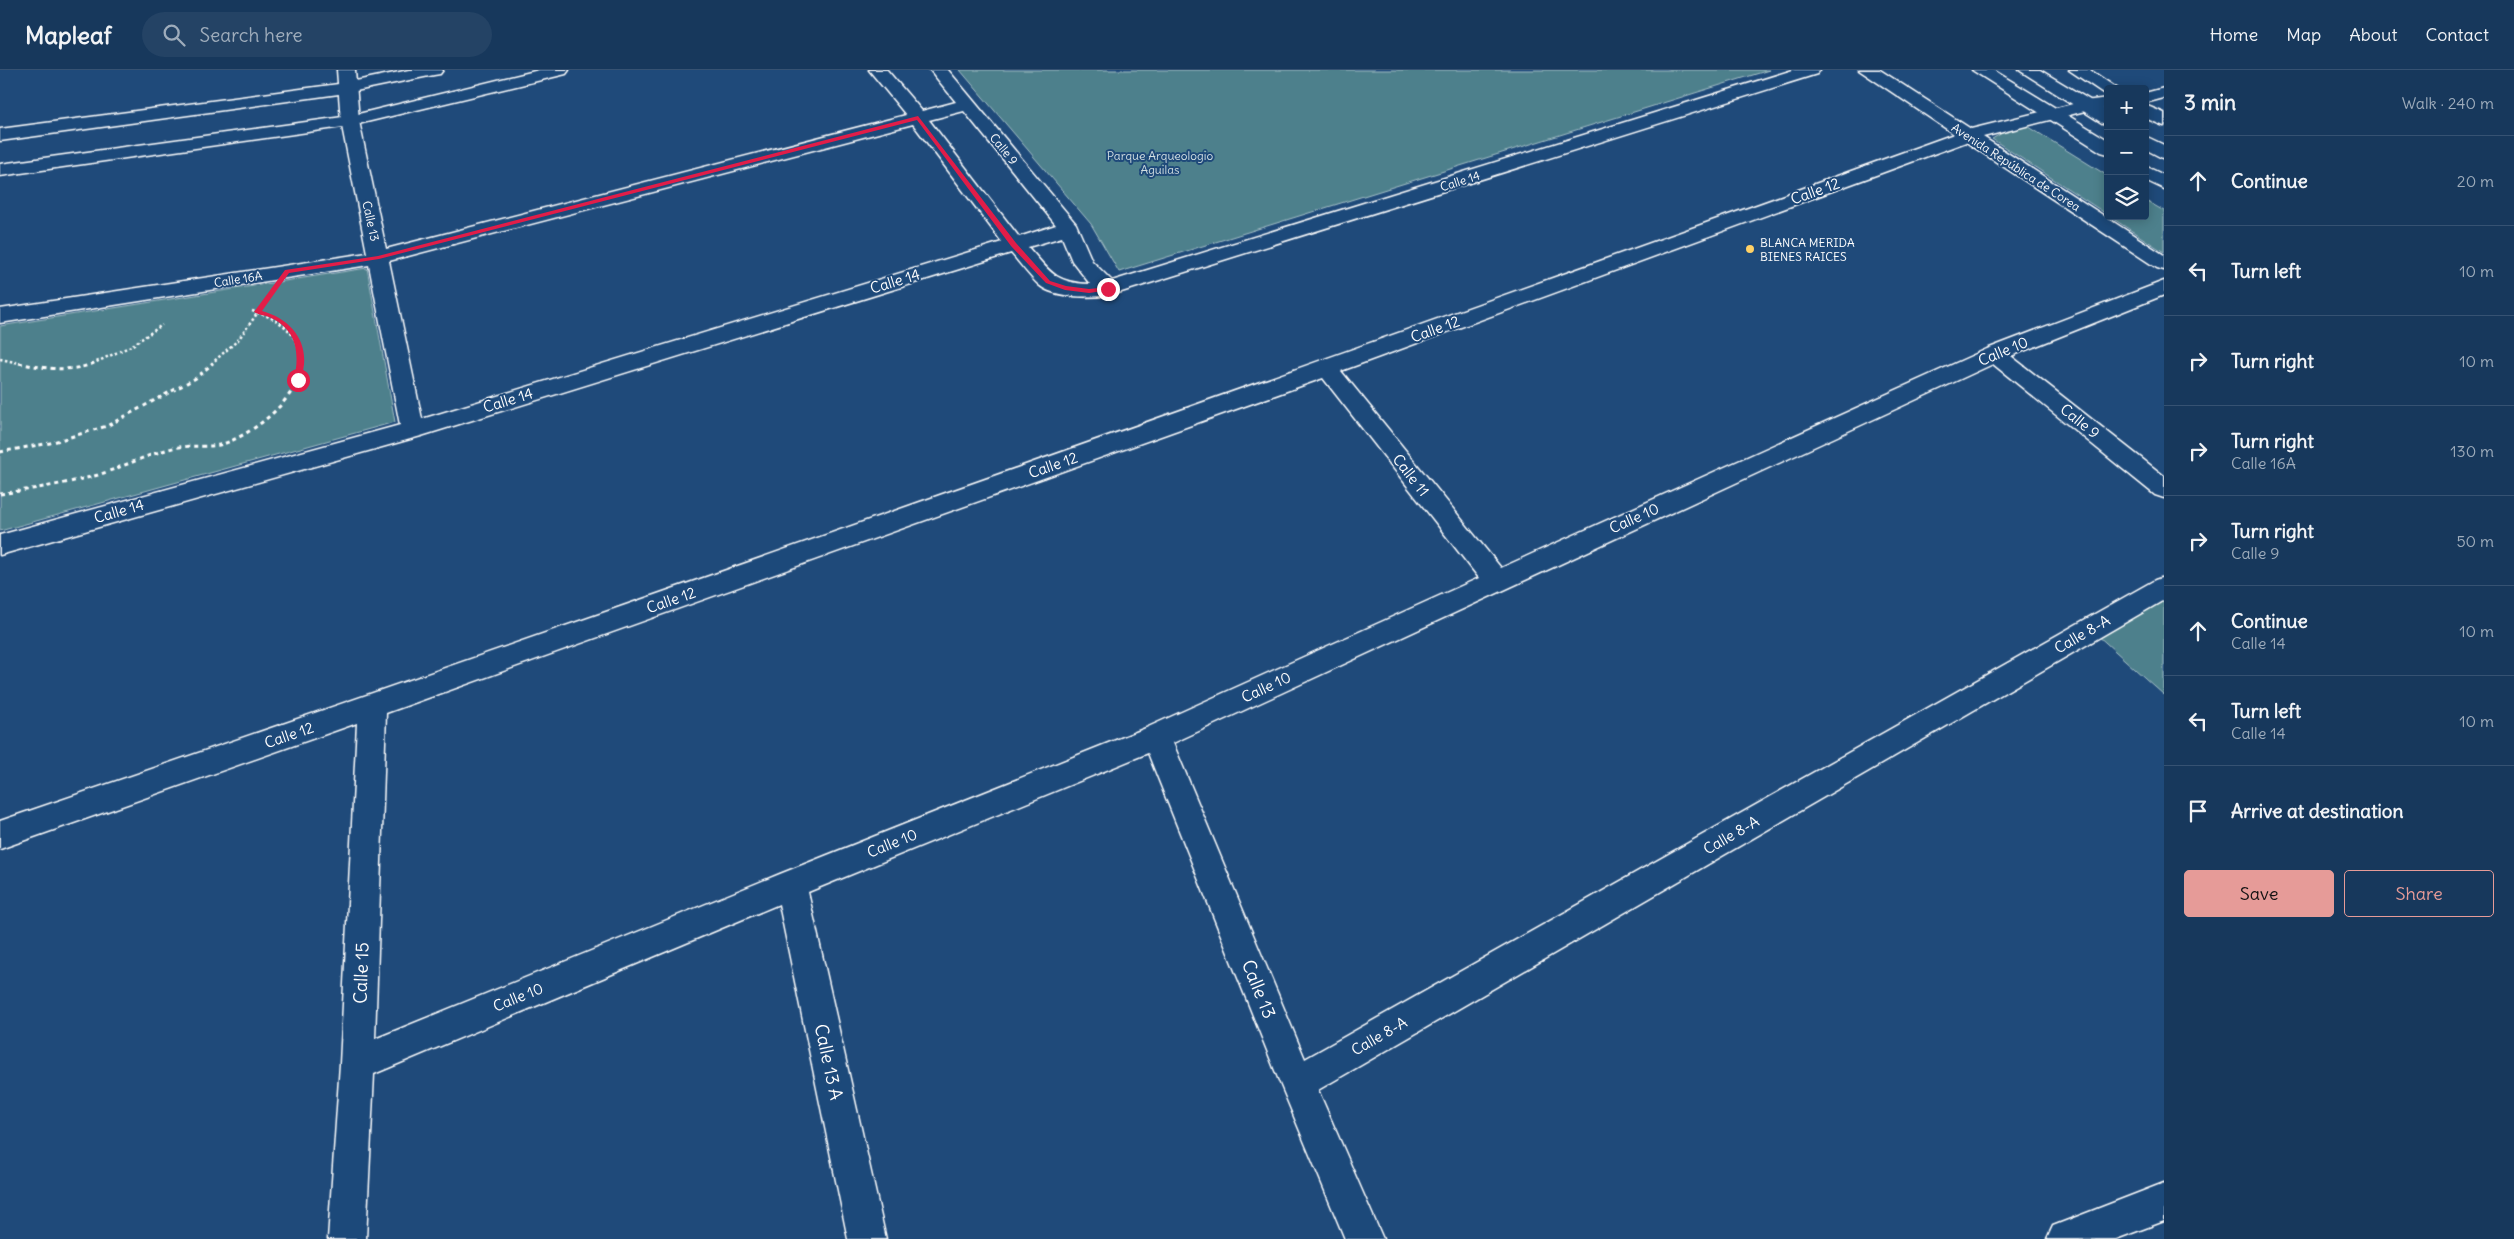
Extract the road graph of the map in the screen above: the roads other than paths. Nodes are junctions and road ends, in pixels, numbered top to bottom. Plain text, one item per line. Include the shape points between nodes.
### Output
1 (346, 70) edge
2 (434, 70) edge
3 (560, 70) edge
4 (878, 70) edge
5 (939, 70) edge
6 (1811, 70) edge
7 (1868, 70) edge
8 (1981, 70) edge
9 (2028, 70) edge
10 (2078, 70) edge
11 (2104, 86) edge
12 (346, 88) junction
13 (2164, 93) edge
14 (2149, 97) edge
15 (2096, 104) edge
16 (967, 105) junction
17 (2149, 112) edge
18 (2052, 114) junction
19 (2104, 114) edge
20 (918, 118) junction
21 (350, 120) junction
22 (2164, 121) edge
23 (0, 135) edge
24 (1968, 135) junction
25 (2149, 144) edge
26 (2104, 146) edge
27 (2164, 153) edge
28 (0, 170) edge
29 (2149, 174) edge
30 (2164, 183) edge
31 (1069, 228) junction
32 (1014, 244) junction
33 (379, 257) junction
34 (2164, 264) edge
35 (2164, 286) edge
36 (1108, 289) junction
37 (0, 316) edge
38 (1996, 354) junction
39 (1327, 368) junction
40 (413, 430) junction
41 (2164, 489) edge
42 (0, 545) edge
43 (1496, 581) junction
44 (2164, 587) edge
45 (372, 706) junction
46 (1156, 737) junction
47 (0, 835) edge
48 (791, 884) junction
49 (357, 1064) junction
50 (1297, 1083) junction
51 (2164, 1202) edge
52 (347, 1239) edge
53 (867, 1239) edge
54 (1364, 1239) edge
55 (2066, 1239) edge

1 - 12 street, Calle 13
2 - 12 street
3 - 21 street
4 - 20 street
5 - 16 street, Calle 9
6 - 36 street, Calle 14
7 - 24 street, Avenida República de Corea
8 - 18 street
9 - 15 street
10 - 11 street
12 - 21 street, Calle 13
12 - 23 street
13 - 14 street
15 - 18 street, Calle 12
15 - 19 street
16 - 20 street, Calle 16A
16 - 31 street, Calle 9
17 - 22 street
18 - 24 street, Calle 12
18 - 26 street
20 - 32 street
20 - 33 street, Calle 16A
21 - 28 street
21 - 33 street, Calle 13
24 - 34 street, Avenida República de Corea
24 - 39 street, Calle 12
25 - 27 street
29 - 30 street
31 - 32 street, Calle 14
31 - 36 street via 1082,261
32 - 36 street, Calle 14 via 1048,282 1089,291
32 - 40 street, Calle 14
33 - 37 street, Calle 16A
33 - 40 street, Calle 13
35 - 38 street, Calle 10
38 - 41 street, Calle 9
38 - 43 street, Calle 10
39 - 43 street, Calle 11
39 - 45 street, Calle 12
40 - 42 street, Calle 14
43 - 46 street, Calle 10
44 - 50 street, Calle 8-A
45 - 47 street, Calle 12
45 - 49 street, Calle 15
46 - 48 street, Calle 10
46 - 50 street, Calle 13
48 - 49 street, Calle 10
48 - 53 street, Calle 13 A
49 - 52 street, Calle 15
50 - 54 street, Calle 13
51 - 55 street

